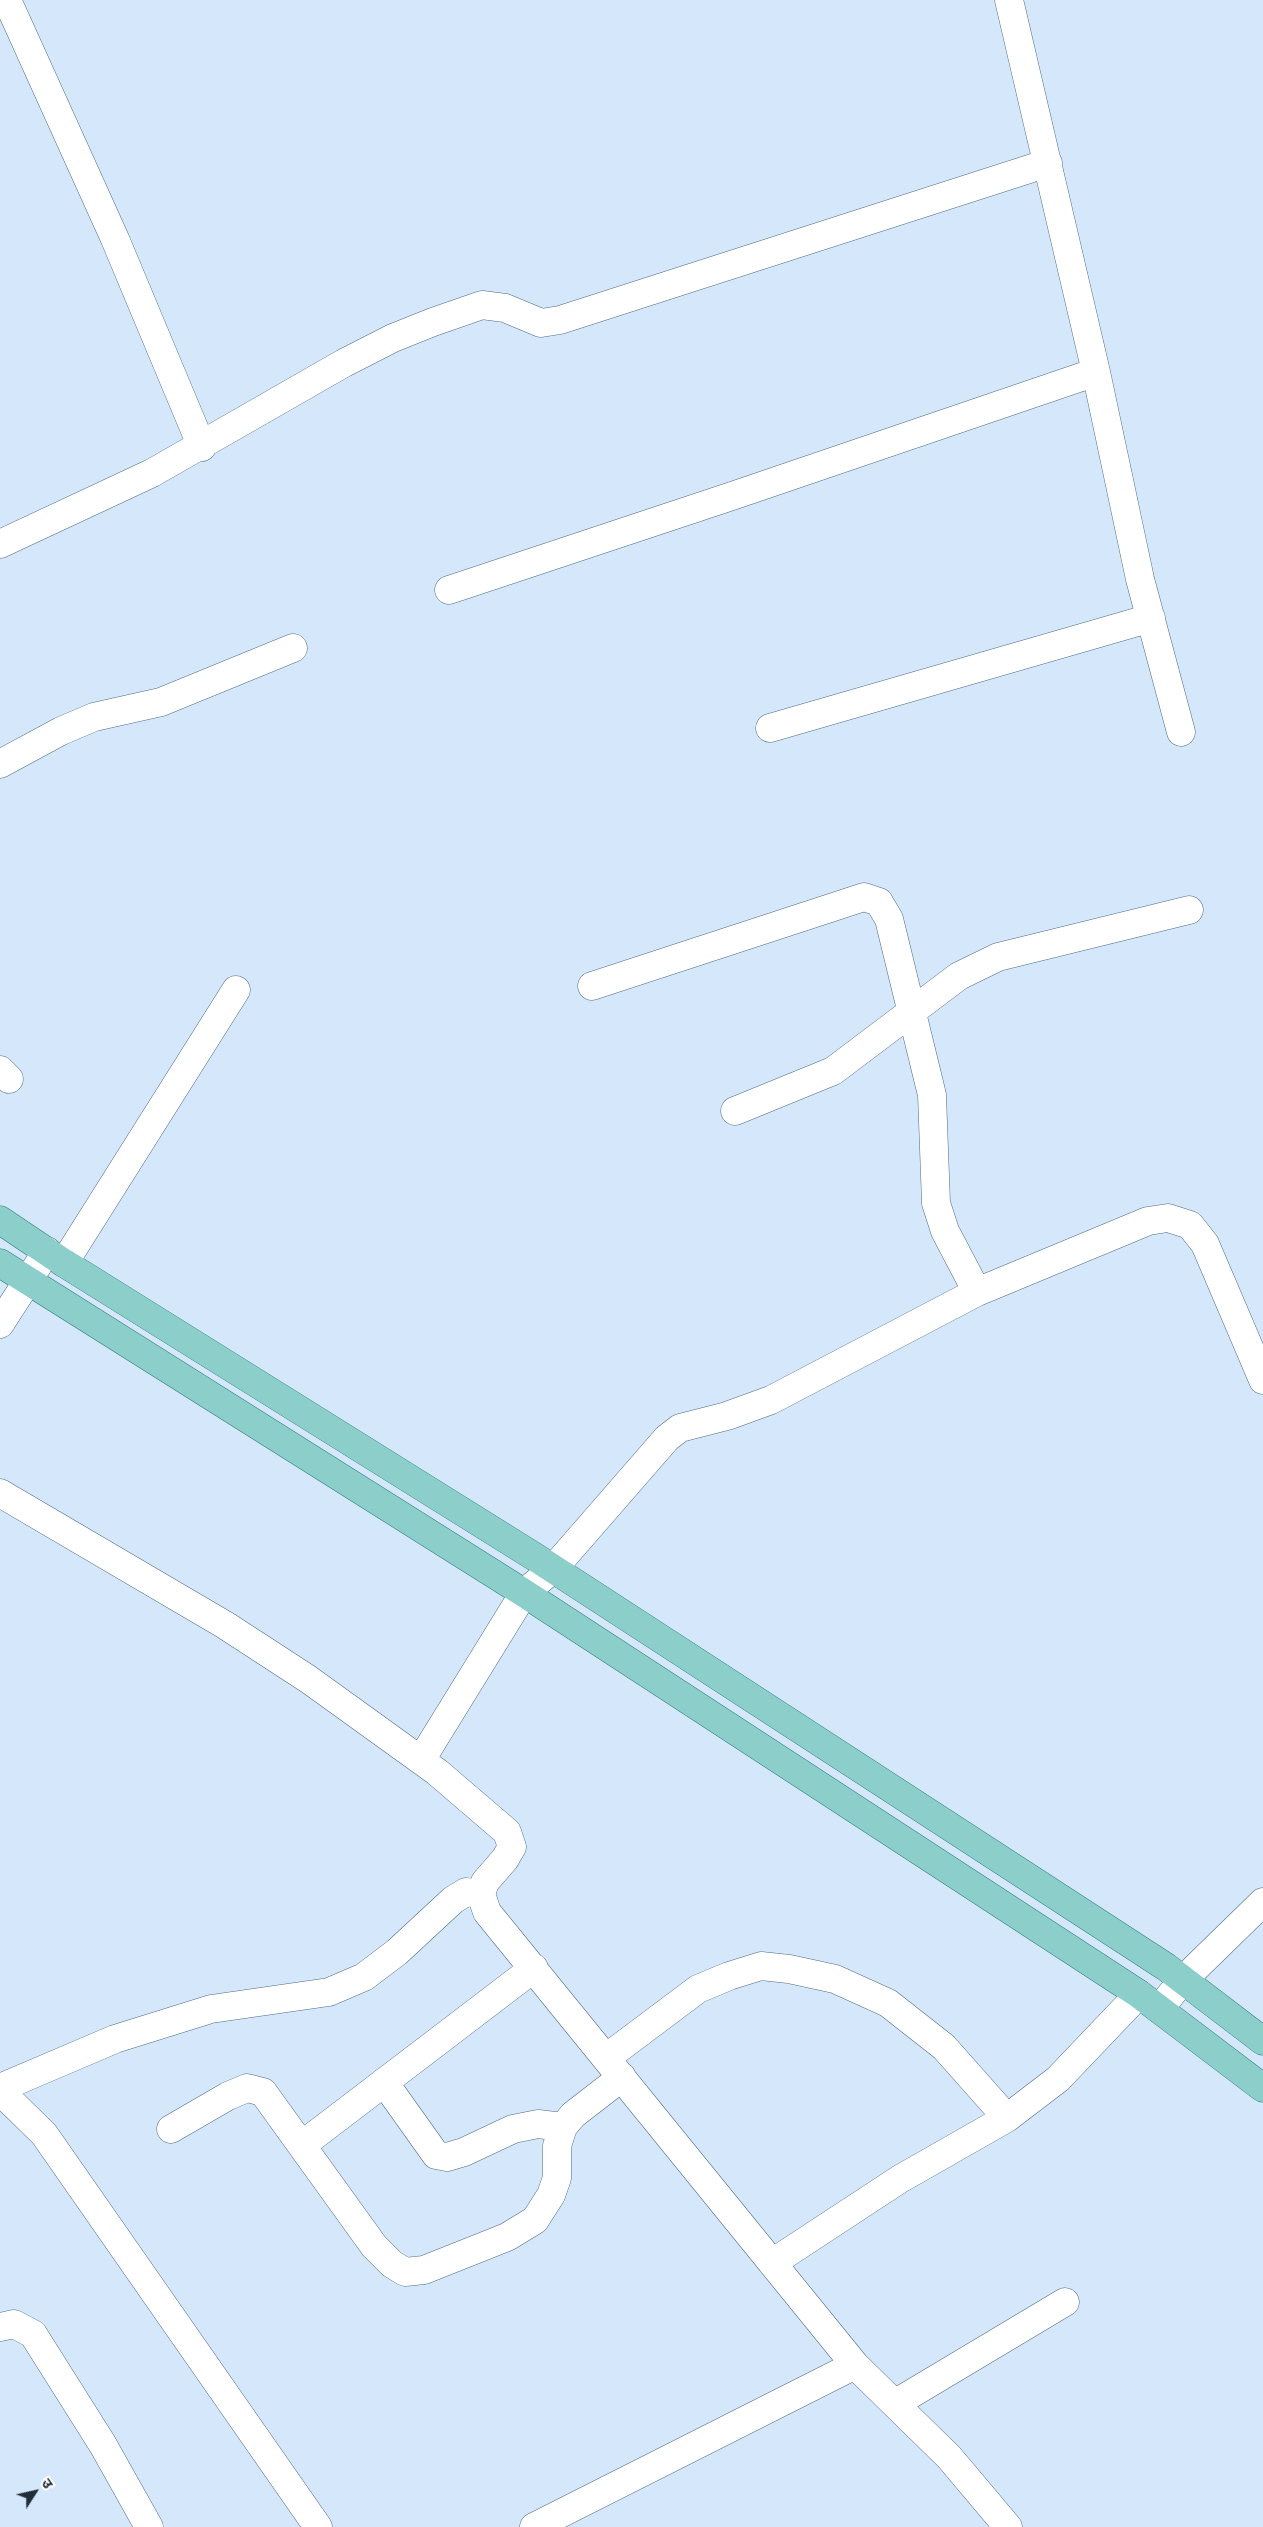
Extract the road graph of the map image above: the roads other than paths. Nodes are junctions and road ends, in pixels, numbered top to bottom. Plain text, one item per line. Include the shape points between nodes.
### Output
1 (7, 0) edge
2 (1009, 0) edge
3 (1048, 163) junction
4 (1096, 372) junction
5 (202, 447) junction
6 (0, 544) edge
7 (449, 590) dead end
8 (1151, 618) junction
9 (293, 648) dead end
10 (770, 728) dead end
11 (1180, 732) dead end
12 (0, 764) edge
13 (1189, 910) dead end
14 (592, 986) dead end
15 (236, 990) dead end
16 (911, 1012) junction
17 (735, 1111) dead end
18 (0, 1220) edge
19 (55, 1257) junction
20 (0, 1263) edge
21 (28, 1281) junction
22 (977, 1292) junction
23 (0, 1324) edge
24 (1263, 1380) edge
25 (0, 1493) edge
26 (552, 1569) junction
27 (524, 1594) junction
28 (421, 1760) junction
29 (480, 1894) junction
30 (1263, 1902) edge
31 (534, 1968) junction
32 (1183, 1980) junction
33 (1149, 2001) junction
34 (1263, 2041) edge
35 (614, 2068) junction
36 (384, 2082) junction
37 (1263, 2088) edge
38 (0, 2089) edge
39 (1007, 2118) junction
40 (563, 2127) junction
41 (172, 2129) dead end
42 (302, 2145) junction
43 (772, 2263) junction
44 (1065, 2302) dead end
45 (0, 2327) edge
46 (855, 2365) junction
47 (896, 2403) junction
48 (149, 2527) edge
49 (318, 2527) edge
50 (534, 2527) edge
51 (1008, 2527) edge

1 - 5 street via 115,239
2 - 3 street
3 - 4 street
3 - 5 street via 560,320 542,323 505,308 482,305 393,338 344,363
4 - 7 street
4 - 8 street via 1125,514
5 - 6 street via 98,500
8 - 10 street
8 - 11 street
9 - 12 street via 161,702 94,717
13 - 16 street via 998,957 959,976
14 - 16 street via 864,897 879,902 889,920
15 - 19 street
16 - 17 street via 833,1071
16 - 22 street via 932,1095 936,1203 945,1231
18 - 19 main road
19 - 21 street
19 - 26 main road
20 - 21 main road
21 - 23 street
21 - 27 main road
22 - 24 street via 1148,1221 1168,1218 1190,1225 1205,1244
22 - 26 street via 771,1400 680,1428 653,1453
25 - 28 street via 225,1625 308,1679
26 - 27 street
26 - 32 main road
27 - 28 street
27 - 33 main road
28 - 29 street via 507,1832 512,1847 485,1882
29 - 31 street via 486,1912
29 - 38 street via 466,1892 453,1900 397,1952 364,1977 329,1992 211,2009 115,2039
30 - 32 street
31 - 35 street
31 - 36 street
32 - 33 street
32 - 34 main road
33 - 37 main road
33 - 39 street
35 - 39 street via 698,1989 761,1966 790,1969 834,1979 888,2003 944,2047
35 - 40 street
35 - 43 street
36 - 40 street via 436,2155 447,2157 464,2152 514,2130 538,2124
36 - 42 street
38 - 49 street via 44,2134
39 - 43 street via 900,2179
40 - 42 street via 557,2146 556,2178 551,2195 535,2220 507,2237 424,2270 406,2272 392,2264 374,2246
41 - 42 street via 248,2088 263,2092
43 - 46 street
44 - 47 street
45 - 48 street via 14,2324 33,2334 103,2445
46 - 47 street
46 - 50 street
47 - 51 street

